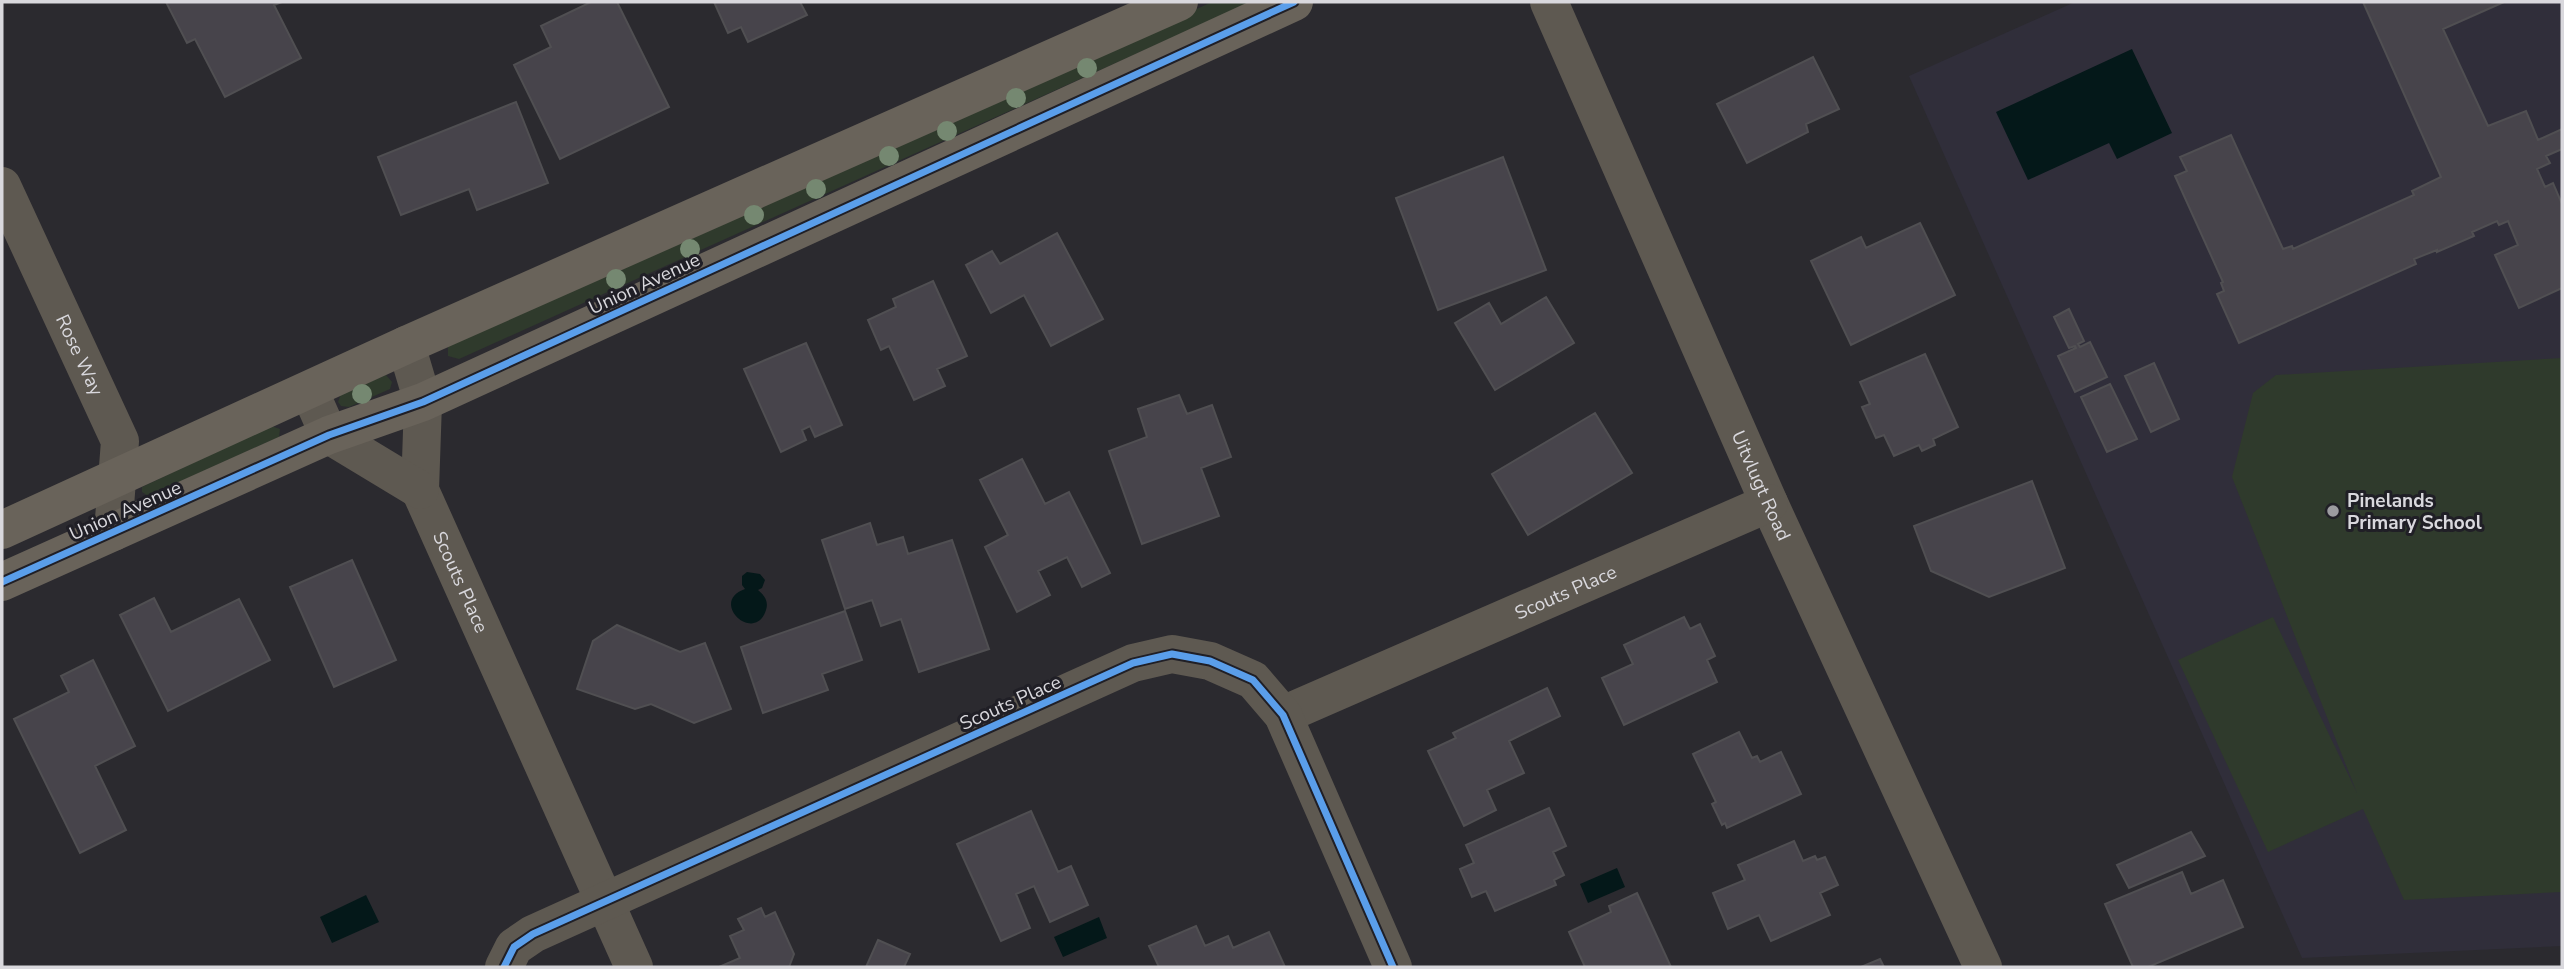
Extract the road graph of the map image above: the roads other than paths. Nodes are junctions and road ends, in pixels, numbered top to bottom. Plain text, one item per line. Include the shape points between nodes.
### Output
1 (1179, 2) edge
2 (1294, 2) edge
3 (1549, 2) edge
4 (2, 186) edge
5 (406, 345) junction
6 (309, 390) junction
7 (422, 402) junction
8 (329, 435) junction
9 (116, 478) junction
10 (420, 490) junction
11 (1769, 503) junction
12 (2, 530) edge
13 (113, 532) junction
14 (2, 582) edge
15 (1283, 715) junction
16 (604, 903) junction
17 (504, 967) edge
18 (634, 967) edge
19 (1393, 967) edge
20 (1983, 967) edge

1 - 5 street, Union Avenue
2 - 7 street, Union Avenue
3 - 11 street, Uitvlugt Road
4 - 9 street, Rose Way via 120,441
5 - 6 street, Union Avenue
5 - 7 street, Scouts Place
6 - 8 street
6 - 9 street, Union Avenue
7 - 8 street, Union Avenue
7 - 10 street, Scouts Place
8 - 10 street
8 - 13 street, Union Avenue
9 - 12 street, Union Avenue
9 - 13 street, Rose Way
10 - 16 street, Scouts Place
11 - 15 street, Scouts Place
11 - 20 street, Uitvlugt Road
13 - 14 street, Union Avenue
15 - 16 street, Scouts Place via 1253,680 1210,661 1172,654 1133,663
15 - 19 street, Scouts Place
16 - 17 street, Scouts Place via 533,934 514,947
16 - 18 street, Scouts Place

